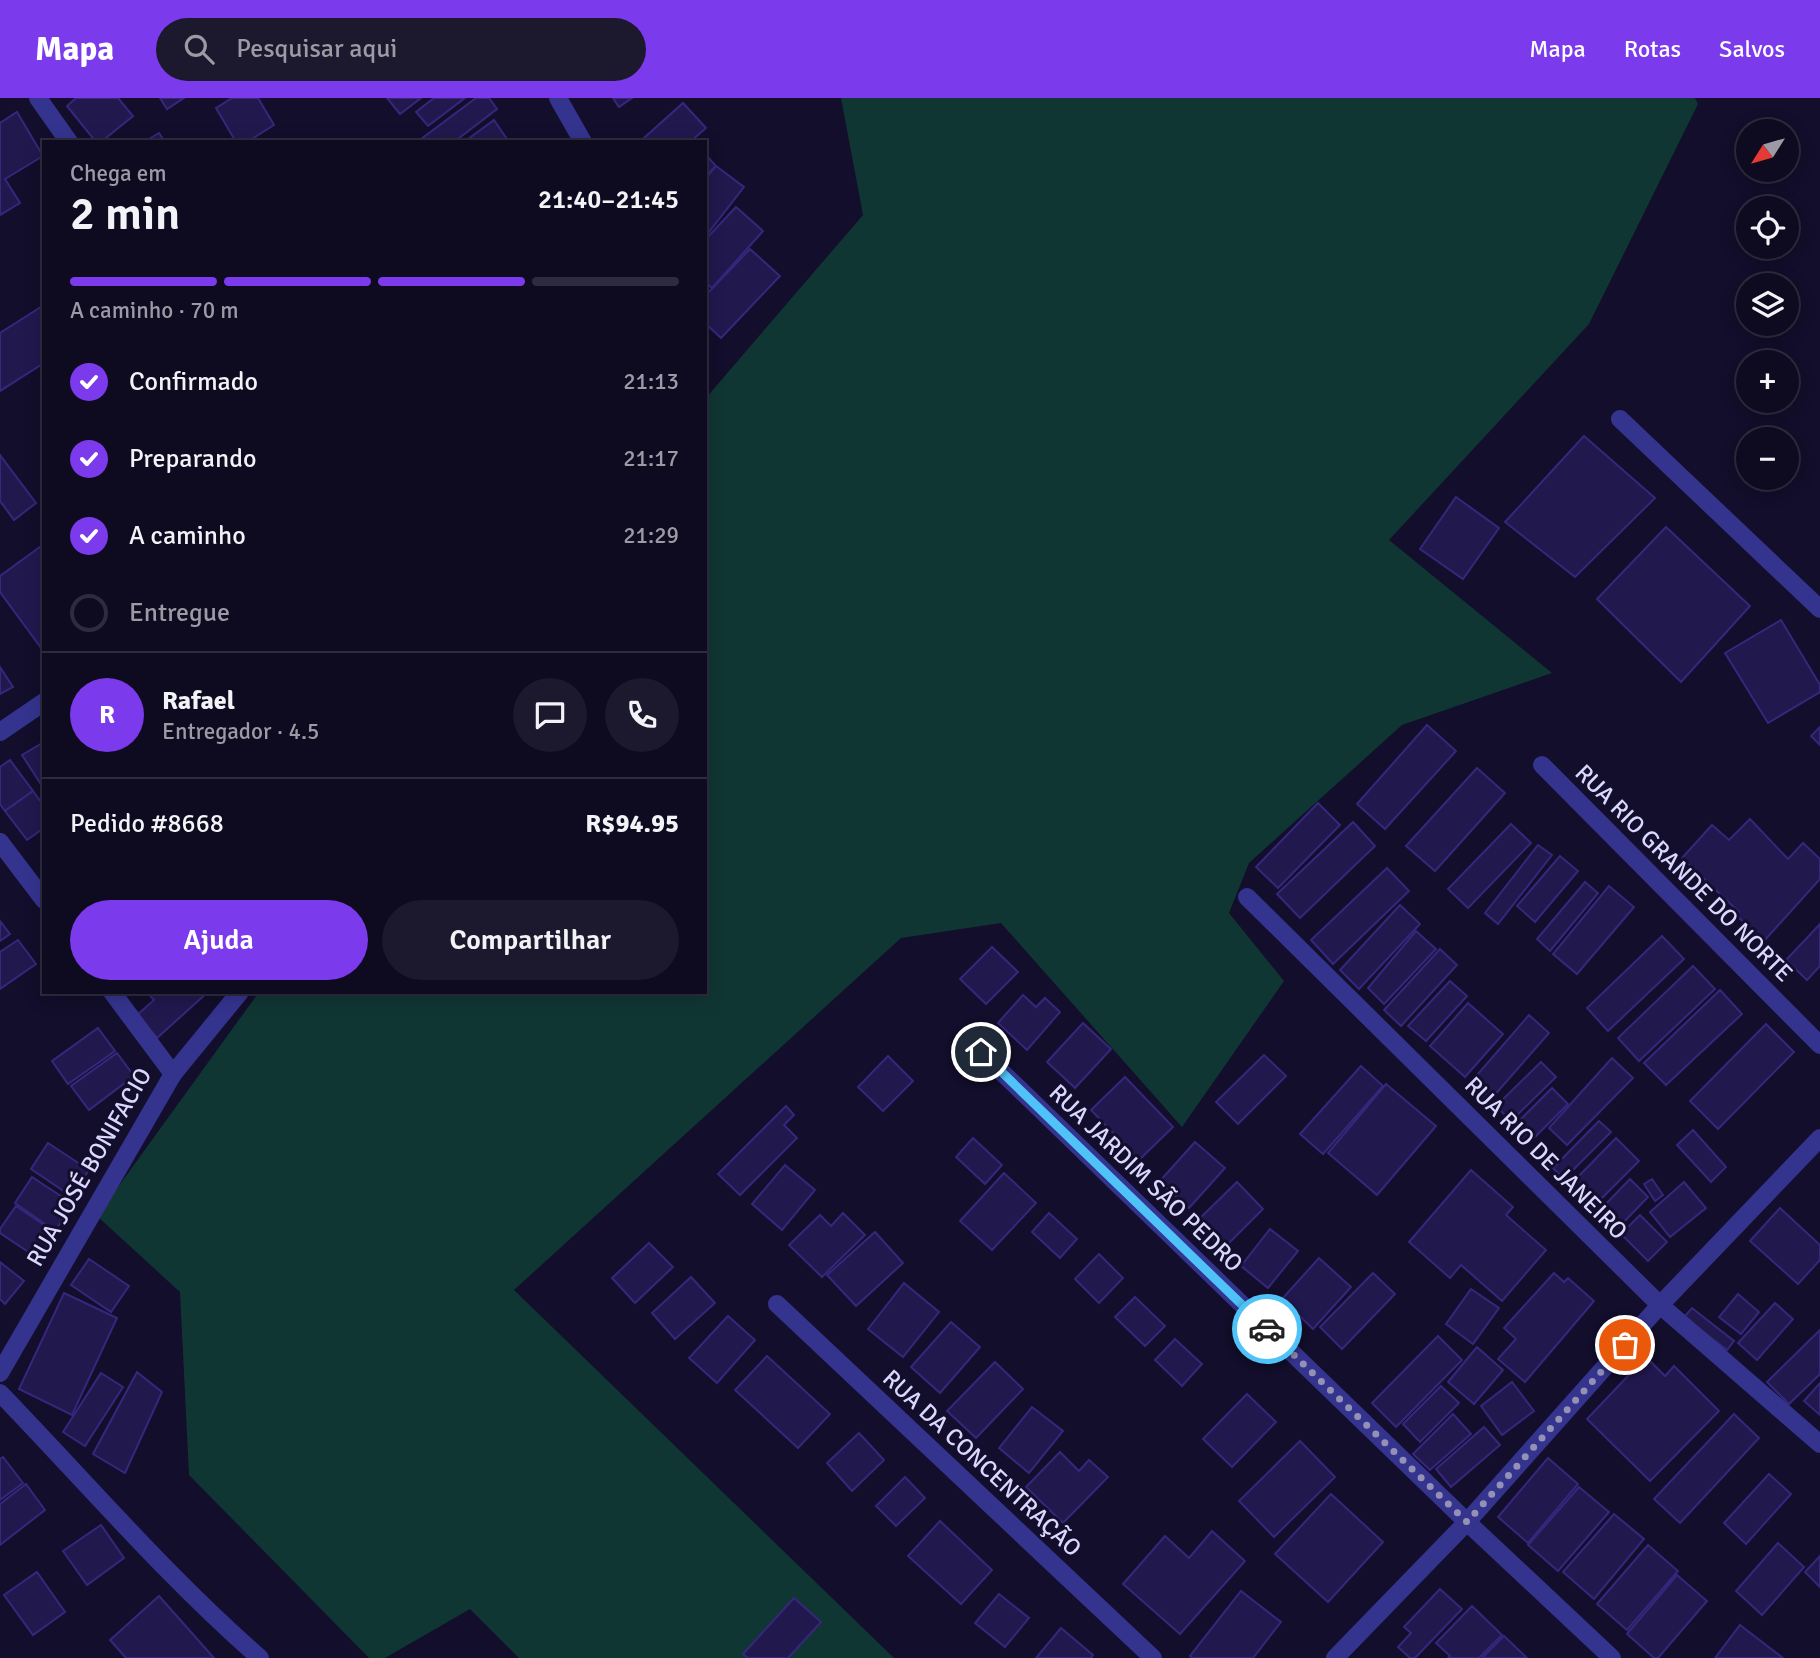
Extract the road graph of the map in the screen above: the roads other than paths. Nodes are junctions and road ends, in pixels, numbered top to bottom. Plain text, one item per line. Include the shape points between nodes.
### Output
1 (38, 98) edge
2 (558, 98) edge
3 (68, 140) edge
4 (582, 140) edge
5 (1620, 419) dead end
6 (1820, 609) edge
7 (42, 703) edge
8 (0, 732) edge
9 (1542, 765) dead end
10 (0, 842) edge
11 (42, 897) edge
12 (1247, 897) dead end
13 (113, 994) edge
14 (238, 994) edge
15 (1820, 1045) edge
16 (981, 1052) dead end
17 (173, 1074) junction
18 (1820, 1138) edge
19 (777, 1304) dead end
20 (1660, 1305) junction
21 (0, 1373) edge
22 (0, 1393) edge
23 (1820, 1444) edge
24 (1467, 1522) junction
25 (260, 1658) edge
26 (1153, 1658) edge
27 (1335, 1658) edge
28 (1612, 1658) edge

1 - 3 street
2 - 4 street
5 - 6 street
7 - 8 street
9 - 15 street, RUA RIO GRANDE DO NORTE
10 - 11 street
12 - 20 street, RUA RIO DE JANEIRO
13 - 17 street, RUA JOSÉ BONIFACIO
14 - 17 street
16 - 24 street, RUA JARDIM SÃO PEDRO
17 - 21 street, RUA JOSÉ BONIFACIO
18 - 20 street
19 - 26 street, RUA DA CONCENTRAÇÃO
20 - 23 street, RUA RIO DE JANEIRO
20 - 24 street
22 - 25 street via 153,1554
24 - 27 street
24 - 28 street, RUA JARDIM SÃO PEDRO

